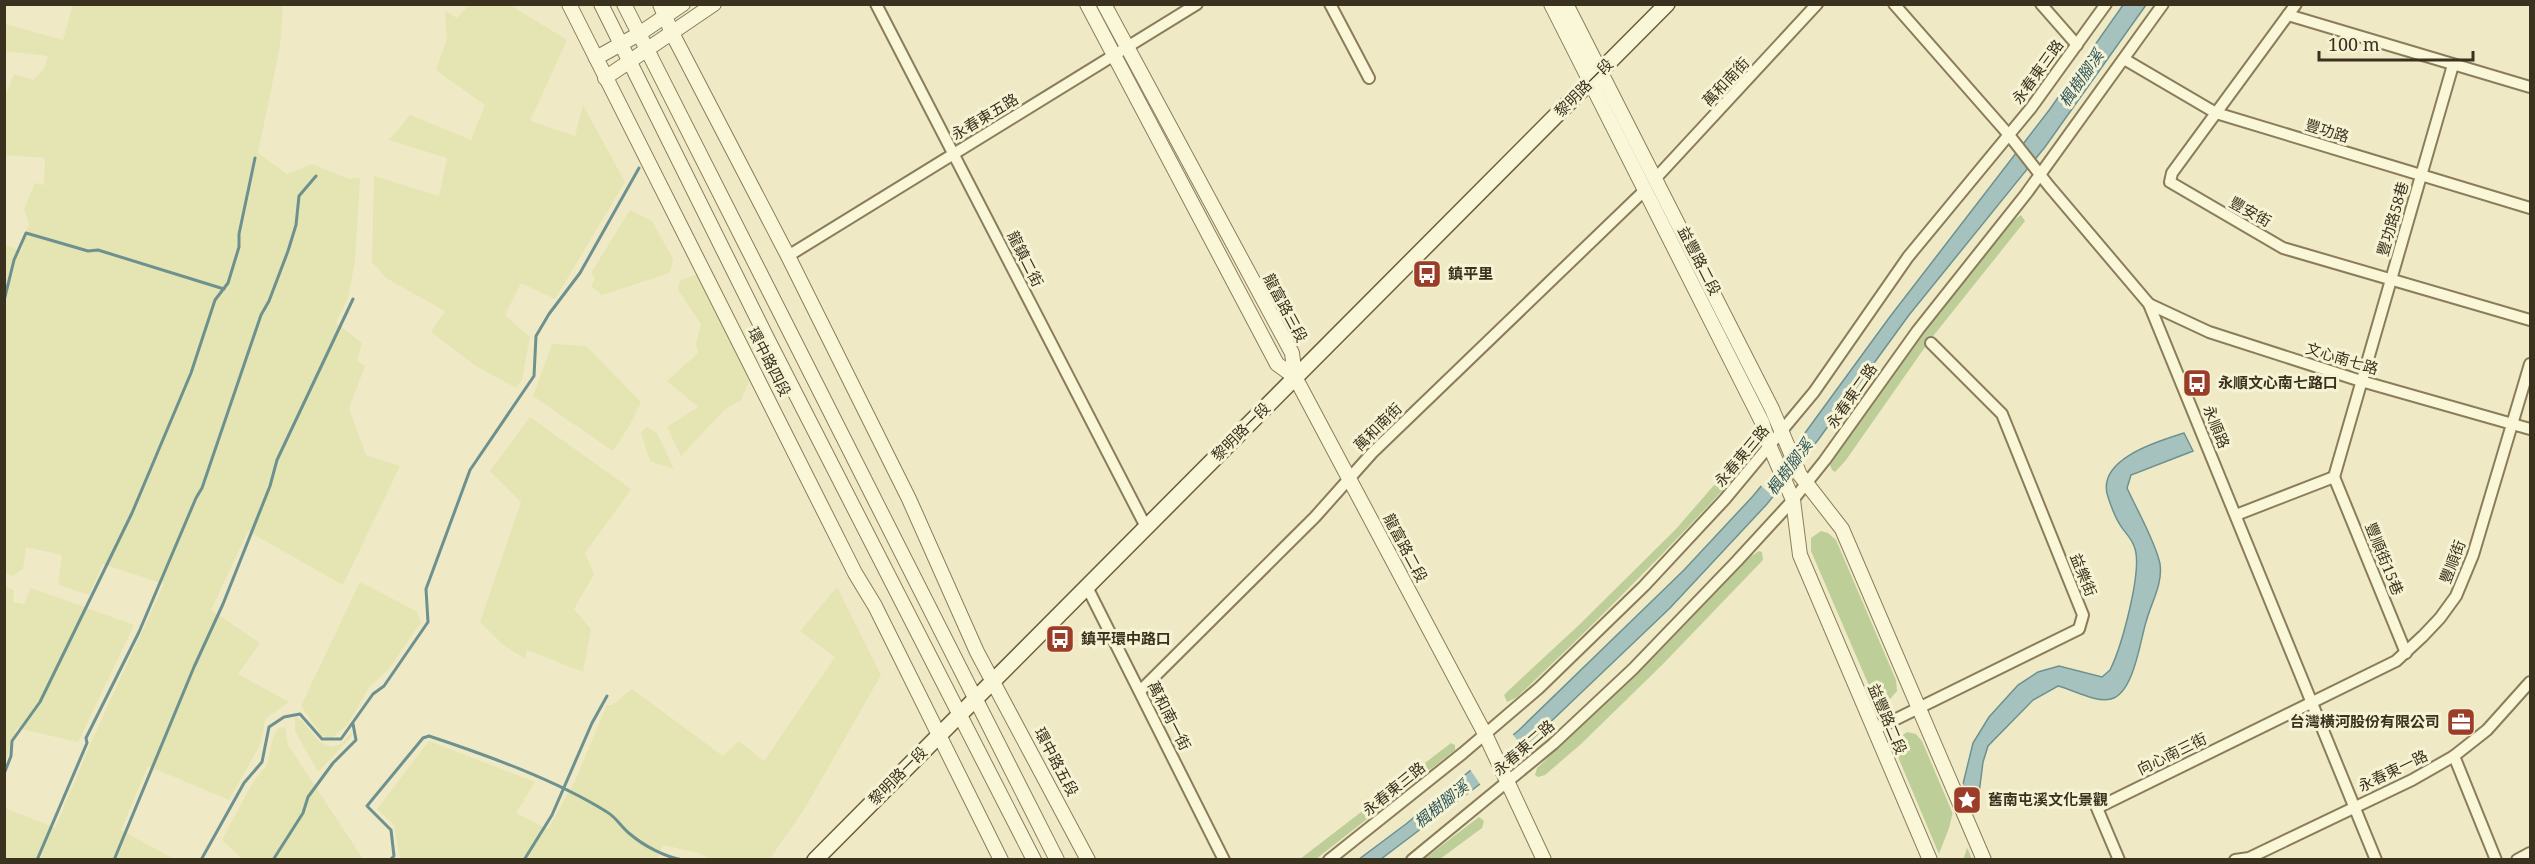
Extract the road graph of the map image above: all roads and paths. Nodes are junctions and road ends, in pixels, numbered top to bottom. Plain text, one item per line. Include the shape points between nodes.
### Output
1 (568, 4) edge
2 (601, 4) edge
3 (624, 4) edge
4 (683, 4) edge
5 (714, 4) edge
6 (876, 4) edge
7 (1087, 4) edge
8 (1104, 4) edge
9 (1197, 4) edge
10 (1330, 4) edge
11 (1551, 4) edge
12 (1566, 4) edge
13 (1666, 4) edge
14 (1817, 4) edge
15 (1894, 4) edge
16 (2041, 4) edge
17 (2106, 4) edge
18 (2163, 4) edge
19 (2296, 4) edge
20 (663, 10) edge
21 (2288, 15) junction
22 (672, 33) junction
23 (639, 34) junction
24 (621, 43) junction
25 (2077, 45) junction
26 (1127, 47) junction
27 (648, 50) junction
28 (1114, 55) junction
29 (596, 58) junction
30 (2124, 59) junction
31 (631, 62) junction
32 (2452, 65) junction
33 (1602, 70) junction
34 (605, 78) junction
35 (1369, 78) dead end
36 (1591, 82) junction
37 (2530, 87) edge
38 (2216, 113) junction
39 (2009, 135) junction
40 (954, 154) junction
41 (2039, 175) junction
42 (2421, 175) junction
43 (1655, 179) junction
44 (1644, 191) junction
45 (2530, 208) edge
46 (788, 256) junction
47 (2391, 281) junction
48 (2149, 304) junction
49 (2530, 320) edge
50 (1931, 343) dead end
51 (2530, 364) edge
52 (1295, 378) junction
53 (2361, 381) junction
54 (2512, 424) junction
55 (2530, 429) edge
56 (1783, 437) junction
57 (1772, 452) junction
58 (2334, 477) junction
59 (1350, 478) junction
60 (1803, 479) junction
61 (1790, 494) junction
62 (2236, 515) junction
63 (1146, 527) junction
64 (1087, 588) junction
65 (2406, 653) junction
66 (993, 681) junction
67 (2530, 682) edge
68 (1140, 691) junction
69 (975, 698) junction
70 (2311, 703) junction
71 (1919, 708) junction
72 (959, 714) junction
73 (1874, 730) junction
74 (1485, 734) junction
75 (939, 736) junction
76 (2454, 756) junction
77 (1509, 781) junction
78 (2355, 806) junction
79 (2530, 853) edge
80 (2249, 859) edge
81 (815, 860) edge
82 (1001, 860) edge
83 (1034, 860) edge
84 (1057, 860) edge
85 (1088, 860) edge
86 (1224, 860) edge
87 (1329, 860) edge
88 (1413, 860) edge
89 (1544, 860) edge
90 (1930, 860) edge
91 (1984, 860) edge
92 (2119, 860) edge
93 (2235, 860) edge
94 (2376, 860) edge
95 (2496, 860) edge
96 (2517, 860) edge

1 - 29 street, 環中路四段
2 - 24 street, 環中路四段
3 - 23 street
4 - 20 street
5 - 22 street
6 - 40 street, 龍鎮二街
7 - 28 street
8 - 26 street, 龍富路三段
9 - 26 street, 永春東五路
10 - 35 street
11 - 36 street, 益豐路二段
12 - 33 street, 益豐路二段
13 - 33 main road, 黎明路一段
14 - 43 street, 萬和南街
15 - 39 street, 永順路
16 - 25 street
17 - 25 street, 永春東三路
18 - 30 street, 永春東二路
19 - 21 street, 豐安街
20 - 22 street
20 - 23 street
21 - 32 street
21 - 38 street, 豐安街
22 - 27 street
22 - 46 street
23 - 24 street
23 - 27 street
24 - 29 street
24 - 31 street, 環中路四段
25 - 39 street, 永春東三路
26 - 28 street, 永春東五路
26 - 52 street, 龍富路三段 via 1292,353
27 - 31 street
27 - 69 street
28 - 40 street, 永春東五路
28 - 52 street via 1277,363
29 - 34 street, 環中路四段
30 - 38 street, 豐功路
30 - 41 street, 永春東二路
31 - 34 street
31 - 72 street, 環中路四段
32 - 37 street
32 - 42 street, 豐功路58巷
33 - 36 main road, 黎明路一段
33 - 43 street, 益豐路二段
34 - 75 street, 環中路四段
36 - 44 street, 益豐路二段
36 - 52 main road, 黎明路一段
38 - 42 street, 豐功路
38 - 47 street, 豐安街 via 2172,173 2170,182 2283,248
39 - 41 street, 永順路
39 - 56 street, 永春東三路 via 1908,257
40 - 46 street, 永春東五路
40 - 63 street, 龍鎮二街
41 - 48 street, 永順路
41 - 60 street, 永春東二路
42 - 45 street, 豐功路
42 - 47 street, 豐功路58巷
43 - 56 street, 益豐路二段
44 - 57 street, 益豐路二段 via 1762,422
44 - 59 street, 萬和南街
46 - 66 street via 909,499
47 - 49 street, 豐安街
47 - 53 street, 豐功路58巷
48 - 53 street, 文心南七路 via 2209,333
48 - 62 street, 永順路
50 - 71 street, 益樂街 via 2002,414 2083,615 2079,629
51 - 54 street, 豐順街
52 - 59 street, 龍富路二段
52 - 63 main road, 黎明路一段
53 - 54 street, 文心南七路
53 - 58 street, 豐功路58巷
54 - 55 street, 文心南七路
54 - 65 street, 豐順街 via 2473,555 2456,596
56 - 57 street, 永春東三路
56 - 60 street, 益豐路二段
57 - 61 street, 益豐路二段
57 - 74 street, 永春東三路 via 1644,586
58 - 62 street
58 - 65 street, 豐順街15巷
59 - 68 street, 萬和南街
59 - 74 street, 龍富路二段
60 - 61 street, 永春東二路
60 - 71 street via 1842,529
61 - 73 street, 益豐路二段 via 1800,555
61 - 77 street, 永春東二路 via 1737,561 1633,669
62 - 70 street, 永順路
63 - 64 main road, 黎明路一段
64 - 66 main road, 黎明路一段
64 - 68 street, 萬和南一街
65 - 70 street, 豐順街
66 - 69 main road, 黎明路一段
66 - 85 street, 環中路五段
67 - 76 street, 永春東一路 via 2487,730
68 - 86 street, 萬和南一街
69 - 72 main road, 黎明路一段
69 - 84 street
70 - 78 street, 永順路
70 - 92 street, 向心南三街 via 2097,808
71 - 73 street, 益樂街
71 - 91 street
72 - 75 main road, 黎明路一段
72 - 83 street
73 - 90 street, 益豐路二段
74 - 77 street, 龍富路二段
74 - 87 street, 永春東三路
75 - 81 main road, 黎明路一段
75 - 82 street
76 - 78 street, 永春東一路
76 - 95 street
77 - 88 street, 永春東二路
77 - 89 street
78 - 80 street, 永春東一路
78 - 94 street, 永順路
79 - 96 street
80 - 93 street, 永春東一路

